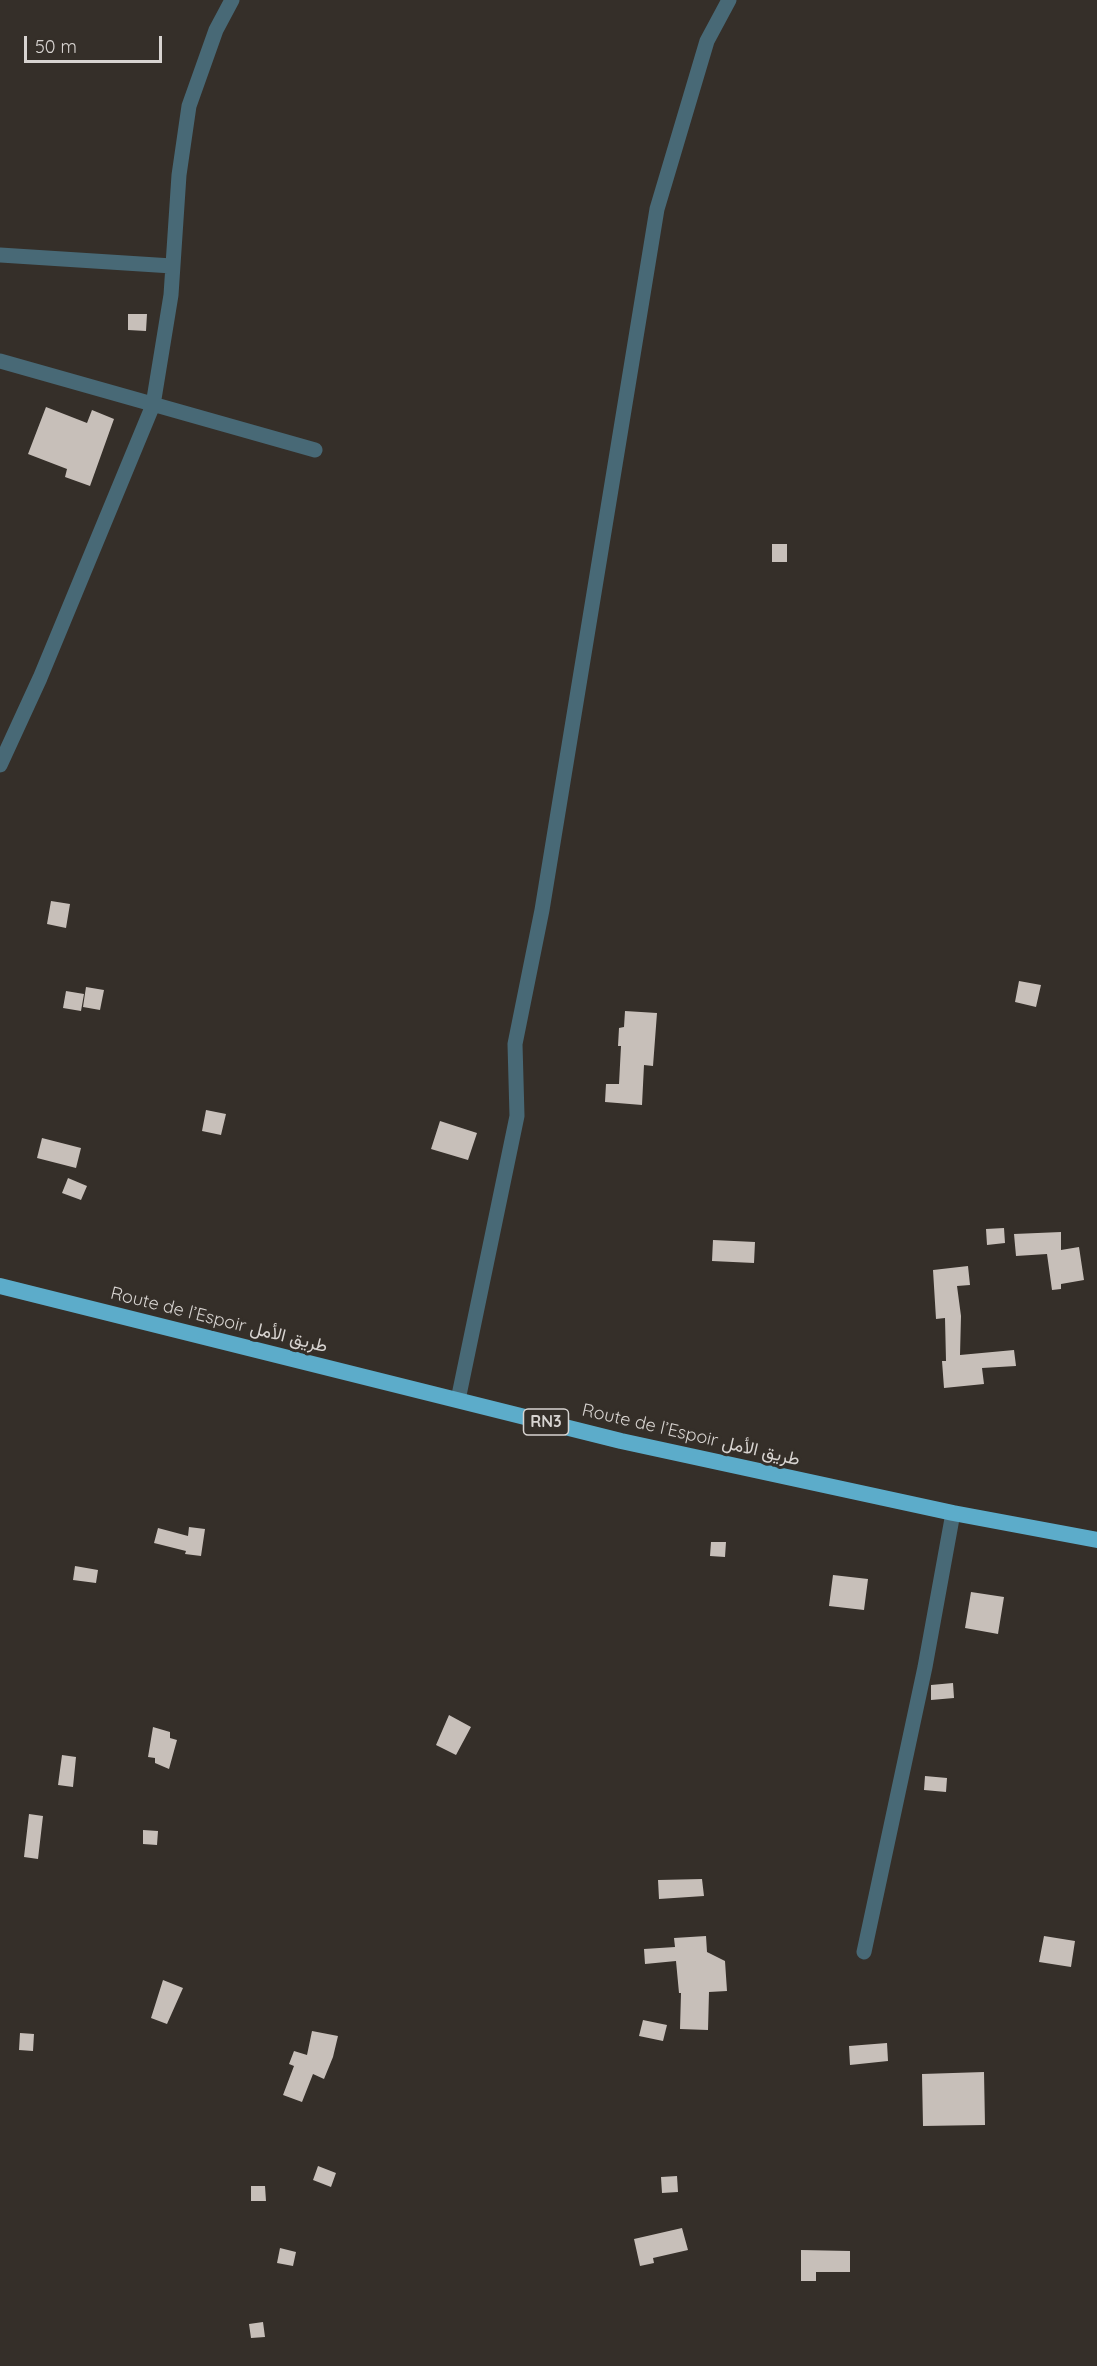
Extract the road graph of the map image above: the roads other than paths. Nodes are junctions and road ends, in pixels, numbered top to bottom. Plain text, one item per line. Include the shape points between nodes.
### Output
1 (232, 0) edge
2 (729, 0) edge
3 (0, 255) edge
4 (172, 266) junction
5 (0, 361) edge
6 (153, 405) junction
7 (315, 450) dead end
8 (0, 765) edge
9 (0, 1286) edge
10 (458, 1400) junction
11 (953, 1513) junction
12 (1097, 1540) edge
13 (864, 1952) dead end

1 - 4 street via 216,30 189,106 178,175
2 - 10 street via 707,40 657,209 542,909 515,1044 517,1116
3 - 4 street
4 - 6 street
5 - 6 street
6 - 7 street
6 - 8 street
9 - 10 highway, Route de l’Espoir طريق الأمل / RN3
10 - 11 highway, Route de l’Espoir طريق الأمل / RN3 via 621,1441
11 - 12 highway, Route de l’Espoir طريق الأمل / RN3
11 - 13 street via 926,1667

